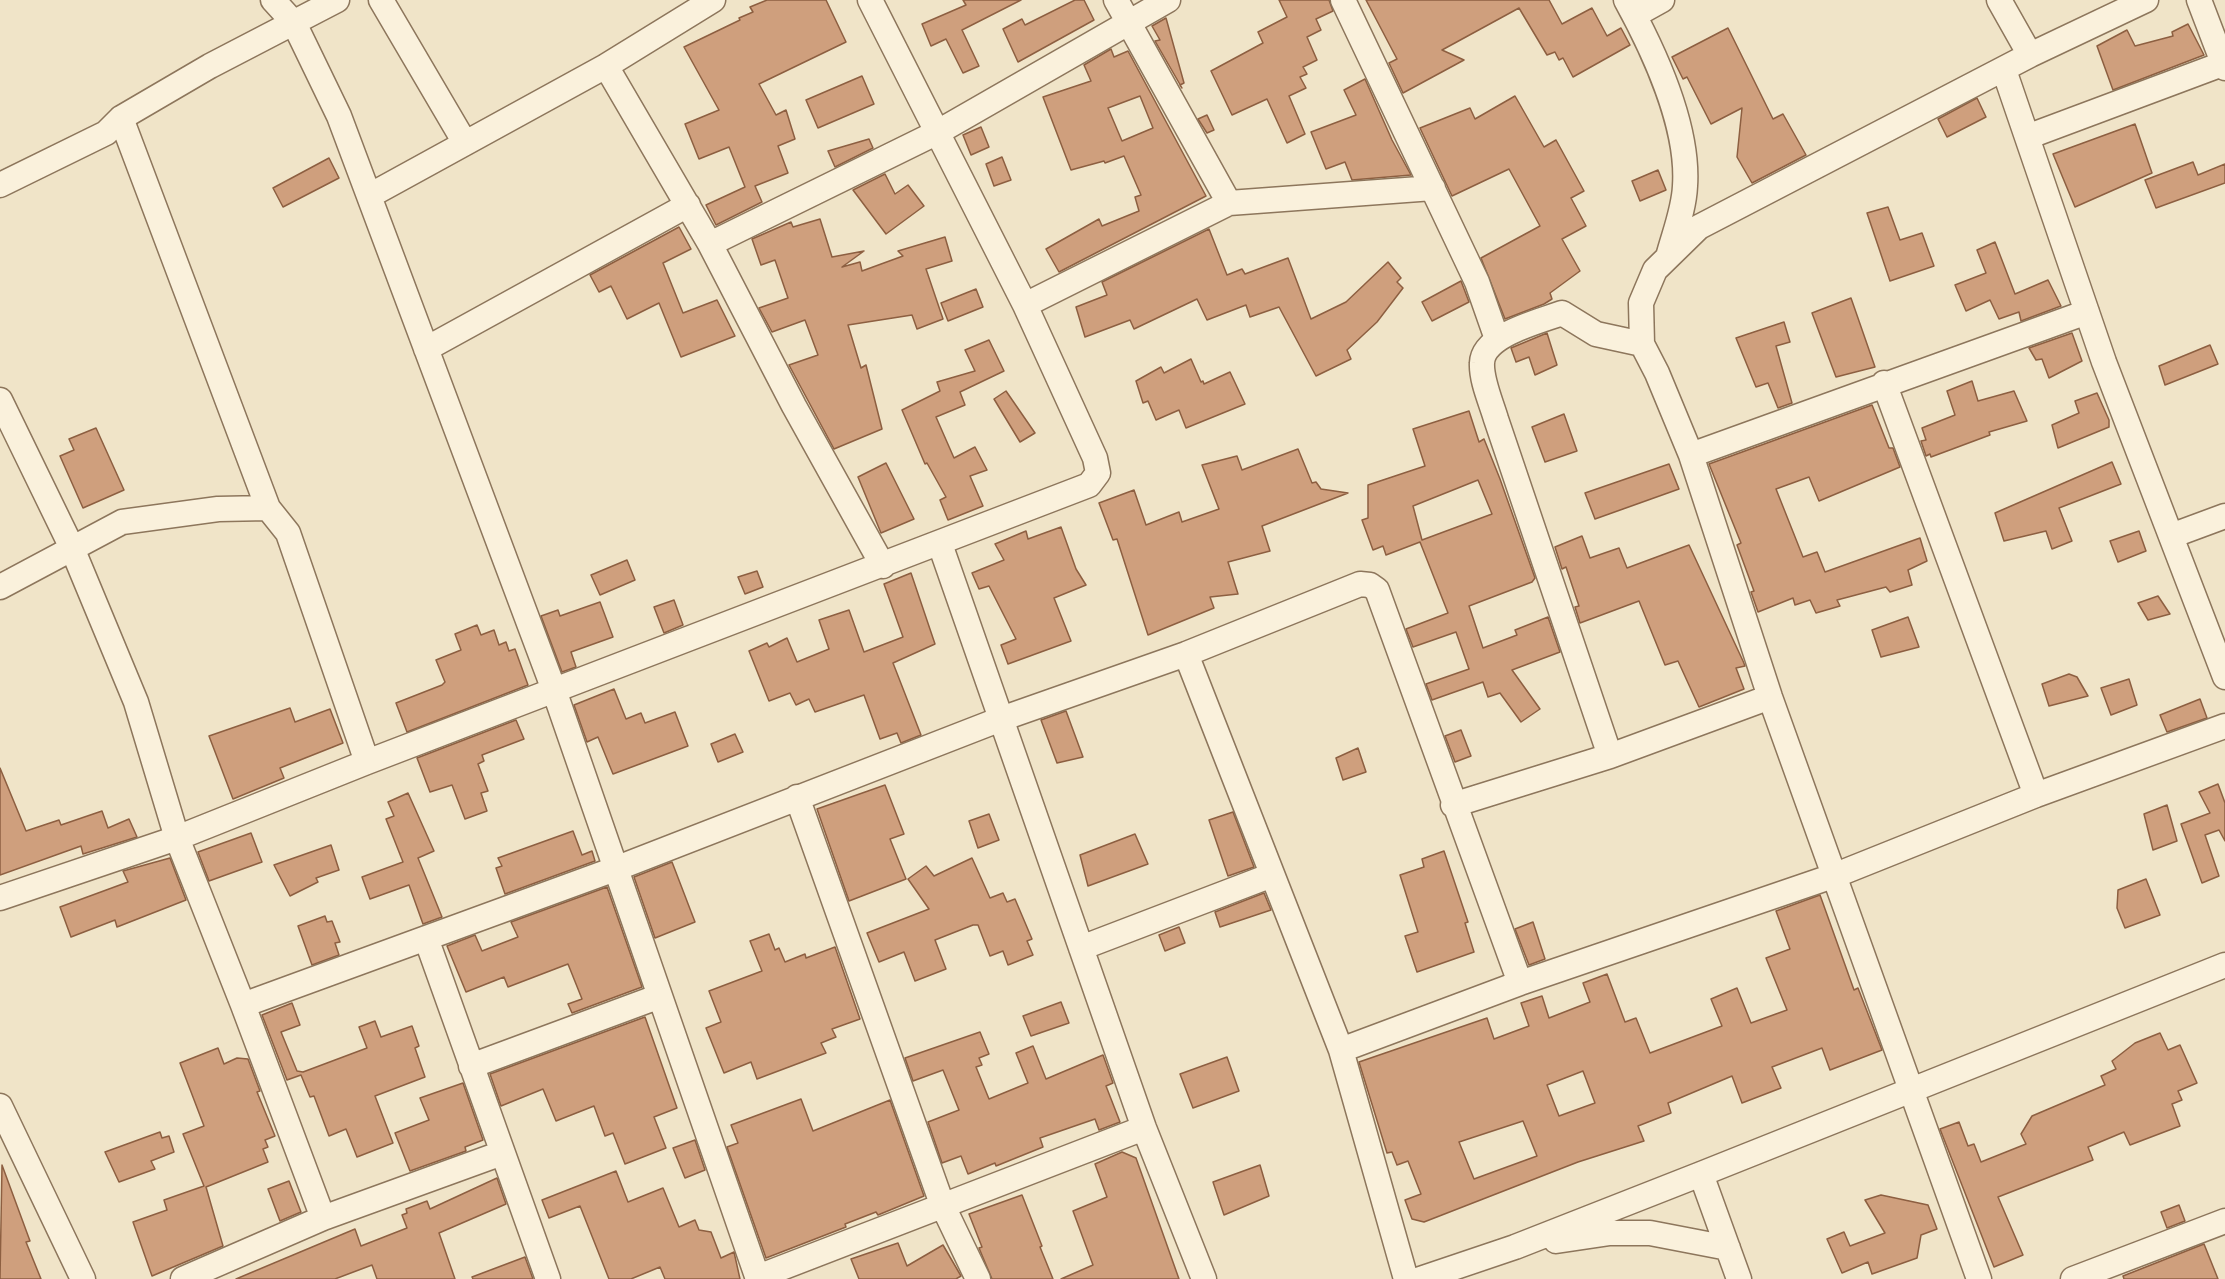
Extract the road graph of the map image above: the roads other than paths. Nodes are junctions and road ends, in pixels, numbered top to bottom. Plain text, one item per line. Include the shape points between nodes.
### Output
1 (273, 0) edge
2 (337, 0) edge
3 (381, 0) edge
4 (713, 0) edge
5 (870, 0) edge
6 (1116, 0) edge
7 (1167, 0) edge
8 (1343, 0) edge
9 (1662, 0) edge
10 (1999, 0) edge
11 (2146, 0) edge
12 (2199, 0) edge
13 (1631, 8) edge
14 (294, 23) junction
15 (1128, 23) junction
16 (2030, 56) junction
17 (2224, 64) edge
18 (606, 66) junction
19 (2004, 70) junction
20 (121, 118) junction
21 (938, 132) junction
22 (2027, 137) junction
23 (465, 143) junction
24 (0, 185) edge
25 (1433, 188) junction
26 (369, 196) junction
27 (1229, 203) junction
28 (688, 205) junction
29 (710, 244) junction
30 (1668, 258) junction
31 (1025, 305) junction
32 (2087, 312) junction
33 (1497, 339) junction
34 (1642, 344) junction
35 (426, 349) junction
36 (1884, 383) junction
37 (0, 400) edge
38 (1691, 455) junction
39 (268, 508) junction
40 (2225, 516) edge
41 (2171, 536) junction
42 (940, 544) junction
43 (72, 548) junction
44 (883, 566) junction
45 (0, 587) edge
46 (1186, 654) junction
47 (2225, 677) edge
48 (554, 690) junction
49 (1770, 697) junction
50 (1001, 719) junction
51 (2225, 726) edge
52 (1610, 756) junction
53 (367, 762) junction
54 (2036, 795) junction
55 (796, 796) junction
56 (1453, 805) junction
57 (177, 838) junction
58 (615, 868) junction
59 (1272, 875) junction
60 (1836, 875) junction
61 (0, 898) edge
62 (426, 938) junction
63 (1082, 948) junction
64 (2225, 965) edge
65 (1520, 983) junction
66 (660, 996) junction
67 (243, 1005) junction
68 (1341, 1050) junction
69 (471, 1066) junction
70 (1911, 1090) junction
71 (0, 1106) edge
72 (1144, 1128) junction
73 (502, 1153) junction
74 (1701, 1174) junction
75 (942, 1204) junction
76 (323, 1218) junction
77 (2225, 1221) edge
78 (1515, 1247) junction
79 (1728, 1248) junction
80 (758, 1278) edge
81 (83, 1279) edge
82 (183, 1279) edge
83 (548, 1279) edge
84 (978, 1279) edge
85 (1204, 1279) edge
86 (1406, 1279) edge
87 (1420, 1279) edge
88 (1739, 1279) edge
89 (1979, 1279) edge
90 (2073, 1279) edge

1 - 14 street
2 - 14 street
3 - 23 street
4 - 18 street
5 - 21 street
6 - 15 street
7 - 15 street
8 - 25 street
9 - 13 street
10 - 16 street
11 - 16 street
12 - 17 street
13 - 30 street via 1665,85 1685,166 1683,203
14 - 20 street
14 - 26 street via 339,116
15 - 21 street
15 - 27 street
16 - 19 street
17 - 22 street
18 - 23 street
18 - 28 street
19 - 22 street
19 - 30 street via 1699,227
20 - 24 street via 106,133
20 - 39 street
21 - 29 street
21 - 31 street
22 - 32 street
23 - 26 street
25 - 27 street
25 - 33 street via 1477,282
26 - 35 street
27 - 31 street
28 - 29 street
28 - 35 street
29 - 44 street
30 - 34 street via 1655,270 1641,303
31 - 42 street via 1095,458 1098,473 1089,484
32 - 36 street
32 - 41 street
33 - 34 street via 1562,313 1596,334
33 - 52 street via 1485,349 1482,364 1496,419
34 - 38 street
35 - 48 street
36 - 38 street
36 - 54 street
37 - 43 street
38 - 49 street
39 - 43 street via 218,509 122,522
39 - 53 street via 288,533
40 - 41 street
41 - 47 street
42 - 44 street
42 - 50 street
43 - 45 street
43 - 57 street via 136,702
44 - 48 street
46 - 50 street
46 - 56 street via 1360,584 1370,585 1377,590
46 - 59 street
48 - 53 street
48 - 58 street
49 - 52 street
49 - 60 street
50 - 55 street
50 - 63 street
51 - 54 street
52 - 56 street
53 - 57 street
54 - 60 street
55 - 58 street
55 - 75 street
56 - 65 street
57 - 61 street
57 - 67 street
58 - 62 street
58 - 66 street
59 - 63 street
59 - 68 street
60 - 65 street
60 - 70 street
62 - 67 street
62 - 69 street
63 - 72 street
64 - 70 street
65 - 68 street
66 - 69 street
66 - 80 street
67 - 76 street
68 - 86 street
69 - 73 street
70 - 74 street
70 - 89 street
71 - 81 street
72 - 75 street
72 - 85 street
73 - 76 street
73 - 83 street
74 - 78 street
74 - 79 street
75 - 80 street
75 - 84 street
76 - 82 street
77 - 90 street
78 - 79 street via 1610,1233 1650,1233
78 - 87 street
79 - 88 street

